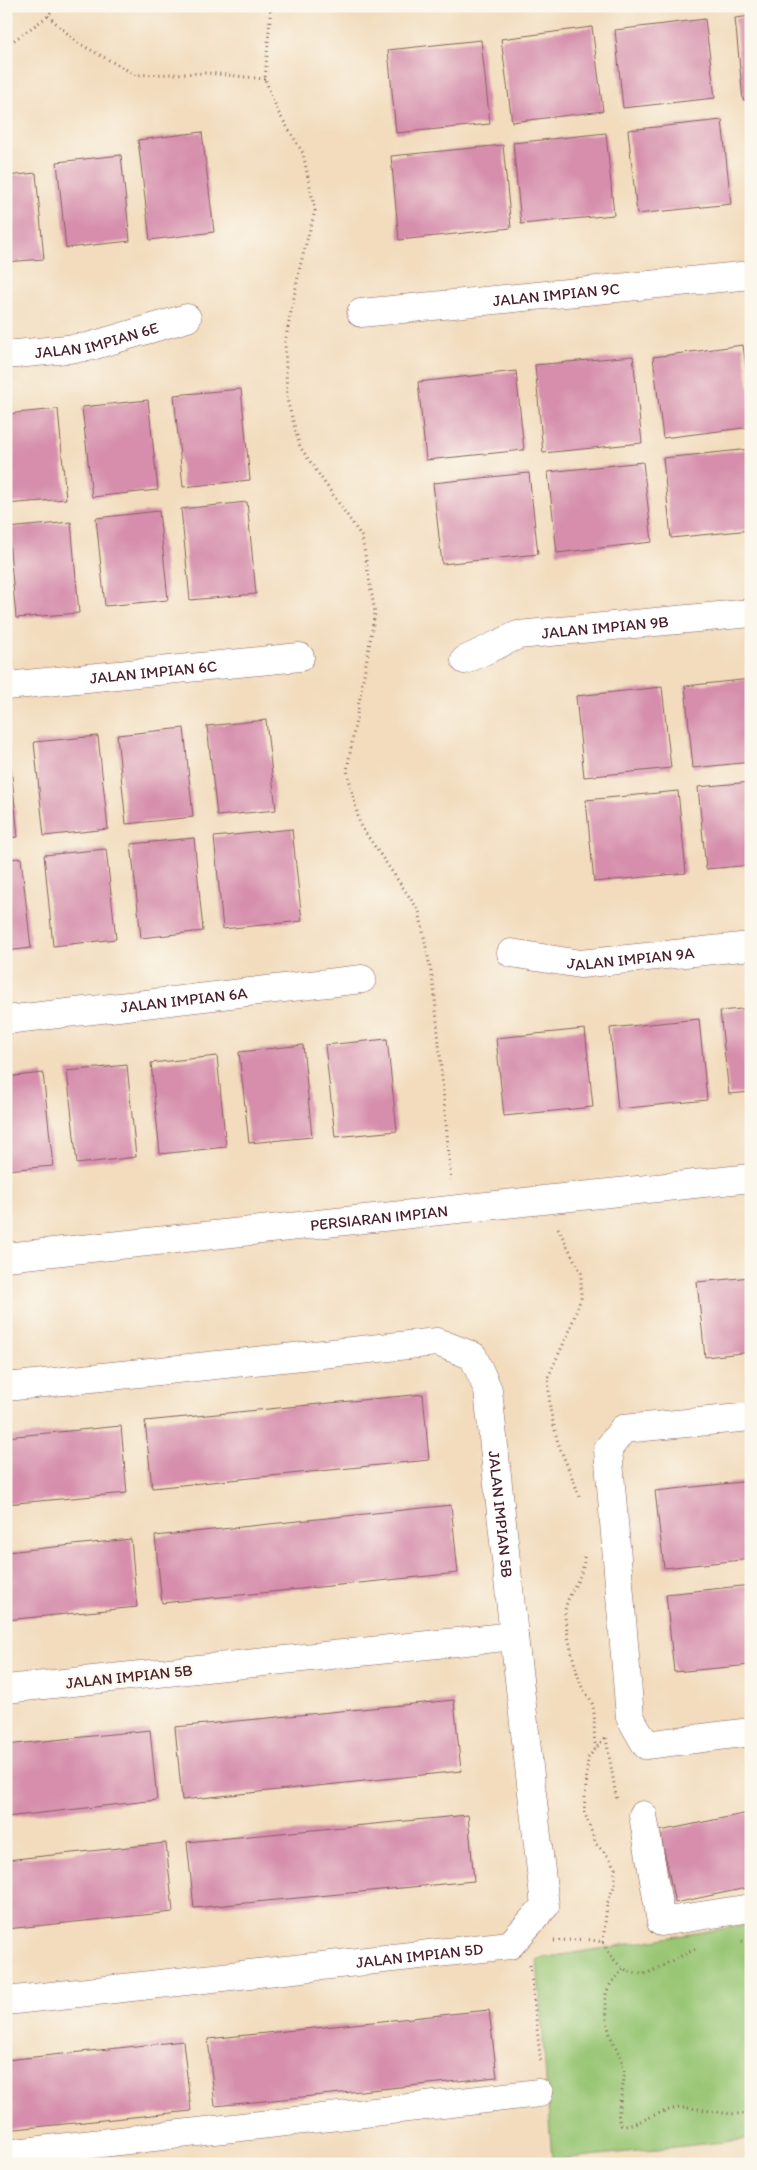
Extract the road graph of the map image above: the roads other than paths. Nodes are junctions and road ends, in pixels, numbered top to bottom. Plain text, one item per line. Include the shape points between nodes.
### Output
1 (751, 276) edge
2 (361, 313) dead end
3 (186, 318) dead end
4 (6, 355) edge
5 (751, 613) edge
6 (300, 657) dead end
7 (466, 660) dead end
8 (6, 686) edge
9 (751, 946) edge
10 (511, 953) dead end
11 (362, 979) dead end
12 (6, 1020) edge
13 (751, 1178) edge
14 (6, 1257) edge
15 (6, 1387) edge
16 (751, 1417) edge
17 (514, 1636) junction
18 (6, 1689) edge
19 (751, 1732) edge
20 (643, 1815) dead end
21 (751, 1908) edge
22 (6, 2001) edge
23 (539, 2093) road end
24 (6, 2154) edge

1 - 2 street, JALAN IMPIAN 9C
3 - 4 street, JALAN IMPIAN 6E via 88,346
5 - 7 street, JALAN IMPIAN 9B via 518,635
6 - 8 street, JALAN IMPIAN 6C
9 - 10 street, JALAN IMPIAN 9A via 580,964
11 - 12 street, JALAN IMPIAN 6A
13 - 14 street, PERSIARAN IMPIAN
15 - 17 street, JALAN IMPIAN 5B via 437,1342 472,1356 488,1390
16 - 19 street via 623,1429 608,1449 630,1717 646,1745
17 - 18 street, JALAN IMPIAN 5B
17 - 22 street, JALAN IMPIAN 5D via 545,1906 510,1946
20 - 21 street via 661,1922
23 - 24 street

